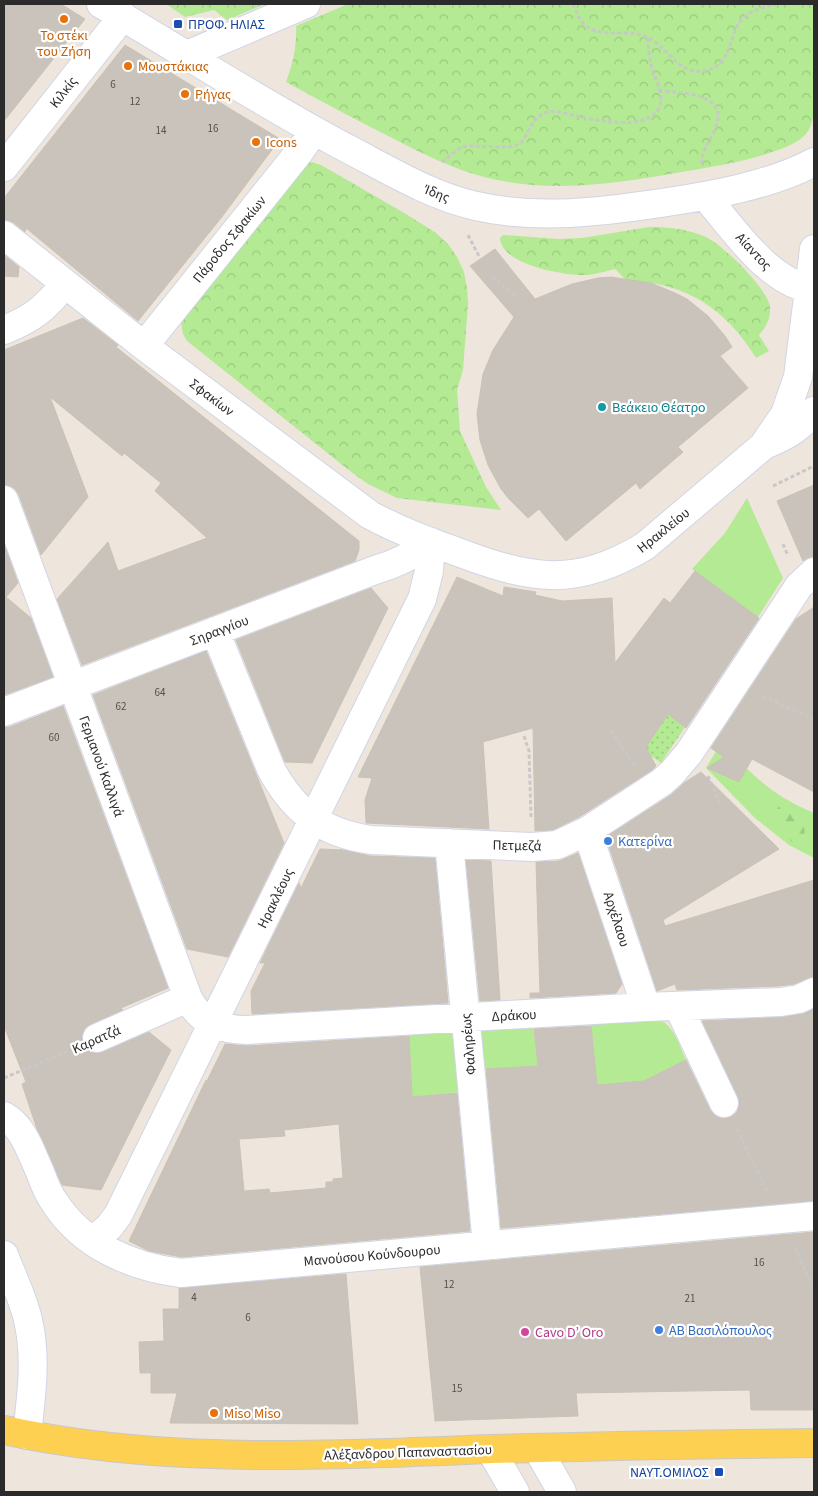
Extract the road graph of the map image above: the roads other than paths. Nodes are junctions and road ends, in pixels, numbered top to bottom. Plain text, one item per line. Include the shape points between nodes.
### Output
1 (306, 4) edge
2 (112, 10) edge
3 (187, 55) junction
4 (314, 131) junction
5 (814, 162) edge
6 (4, 167) edge
7 (705, 196) junction
8 (4, 235) edge
9 (814, 249) edge
10 (65, 284) junction
11 (812, 289) edge
12 (4, 330) edge
13 (144, 346) junction
14 (814, 411) edge
15 (762, 446) junction
16 (4, 500) edge
17 (431, 542) junction
18 (814, 572) edge
19 (215, 631) junction
20 (72, 685) junction
21 (4, 712) edge
22 (313, 820) junction
23 (587, 830) junction
24 (449, 843) junction
25 (814, 992) edge
26 (188, 998) junction
27 (678, 1006) junction
28 (646, 1007) junction
29 (465, 1018) junction
30 (213, 1023) junction
31 (97, 1038) road end
32 (724, 1103) dead end
33 (4, 1116) edge
34 (814, 1216) edge
35 (92, 1242) junction
36 (487, 1245) junction
37 (4, 1255) edge
38 (15, 1433) edge
39 (814, 1443) edge
40 (537, 1448) junction
41 (490, 1449) junction
42 (515, 1492) edge
43 (562, 1492) edge

1 - 3 street
2 - 3 street, Ίδης
2 - 6 street, Κιλκίς
3 - 4 street, Ίδης
4 - 7 street, Ίδης via 414,184 475,206 509,212 578,213
4 - 13 street, Πάροδος Σφακίων
5 - 7 street, Ίδης via 803,169 757,184
7 - 11 street, Αίαντος via 763,263 785,279
8 - 10 street, Σφακίων
9 - 11 street, Ηρακλείου
10 - 12 street via 39,312
10 - 13 street, Σφακίων
11 - 15 street, Ηρακλείου via 798,377 785,414
13 - 17 street, Σφακίων via 370,515 395,529
14 - 15 street, Ηρακλείου via 790,434
15 - 17 street, Ηρακλείου via 645,546 620,560 586,572 536,575 511,570
16 - 20 street, Γερμανού Καλλιγά
17 - 19 street, Σηραγγίου via 390,566
17 - 22 street, Ηρακλέους via 429,571 422,599
18 - 23 street, Πετμεζά via 800,586 672,773
19 - 20 street, Σηραγγίου
19 - 22 street, Πετμεζά via 271,769 288,796
20 - 21 street, Σηραγγίου
20 - 26 street, Γερμανού Καλλιγά
22 - 24 street, Πετμεζά via 322,826 371,840
22 - 30 street, Ηρακλέους
23 - 24 street, Πετμεζά via 567,841 546,846
23 - 28 street, Αρχέλαου
24 - 29 street, Φαληρέως
25 - 27 street, Δράκου via 790,1001
26 - 30 street, Γερμανού Καλλιγά via 198,1013
26 - 31 street, Καρατζά
27 - 28 street, Δράκου
27 - 32 street
28 - 29 street, Δράκου
29 - 30 street, Δράκου via 246,1030 228,1029
29 - 36 street, Φαληρέως
30 - 35 street, Ηρακλέους via 118,1215
33 - 35 street, Μανούσου Κούνδουρου via 26,1140 56,1205
34 - 36 street, Μανούσου Κούνδουρου
35 - 36 street, Μανούσου Κούνδουρου via 136,1264 181,1272
37 - 38 street via 28,1320 33,1355 33,1379
38 - 41 main road, Αλέξανδρου Παπαναστασίου via 122,1449 217,1453 294,1455
39 - 40 main road, Αλέξανδρου Παπαναστασίου
40 - 41 main road, Αλέξανδρου Παπαναστασίου
40 - 43 street
41 - 42 street

